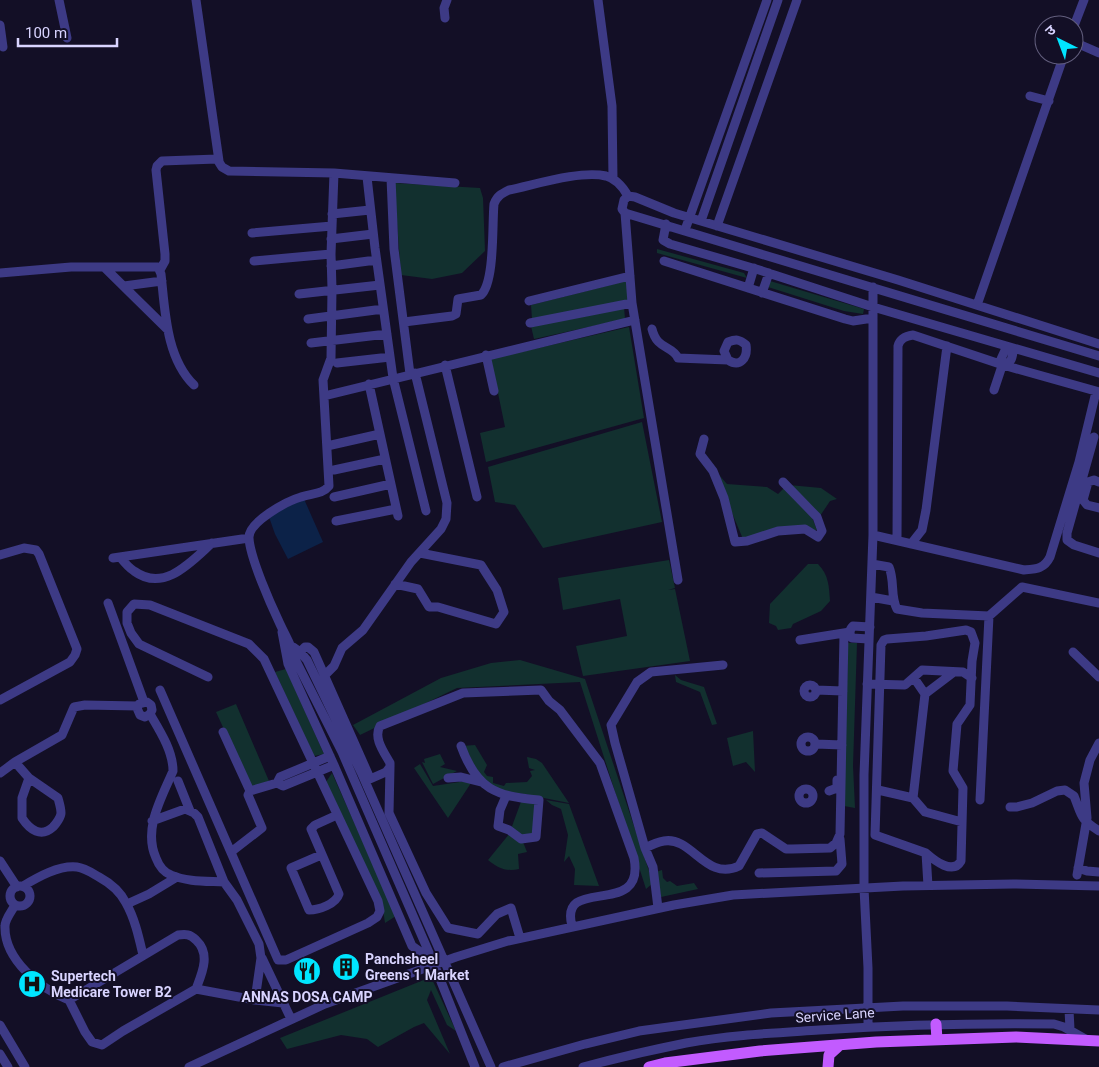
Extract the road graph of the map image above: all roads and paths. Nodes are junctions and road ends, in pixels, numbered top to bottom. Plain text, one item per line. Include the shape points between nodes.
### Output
1 (59, 0) edge
2 (196, 0) edge
3 (447, 0) edge
4 (598, 0) edge
5 (767, 0) edge
6 (778, 0) edge
7 (797, 0) edge
8 (1084, 0) edge
9 (1078, 15) edge
10 (445, 18) dead end
11 (0, 25) edge
12 (67, 38) dead end
13 (1084, 46) edge
14 (3, 47) dead end
15 (1099, 53) edge
16 (1061, 65) edge
17 (1030, 96) dead end
18 (1049, 101) junction
19 (739, 111) junction
20 (756, 116) junction
21 (219, 161) junction
22 (334, 173) junction
23 (367, 177) junction
24 (391, 178) junction
25 (613, 180) junction
26 (455, 183) dead end
27 (628, 196) junction
28 (370, 210) junction
29 (625, 213) junction
30 (332, 214) junction
31 (689, 218) junction
32 (701, 221) junction
33 (666, 224) junction
34 (332, 226) junction
35 (717, 226) junction
36 (685, 230) junction
37 (252, 233) dead end
38 (373, 234) junction
39 (331, 239) junction
40 (331, 254) junction
41 (764, 254) junction
42 (376, 260) junction
43 (254, 261) dead end
44 (664, 261) dead end
45 (331, 266) junction
46 (104, 267) junction
47 (160, 270) junction
48 (761, 271) junction
49 (0, 273) edge
50 (630, 276) junction
51 (162, 281) junction
52 (124, 286) junction
53 (380, 286) junction
54 (874, 287) junction
55 (748, 288) junction
56 (332, 289) junction
57 (762, 293) junction
58 (299, 294) dead end
59 (529, 301) dead end
60 (632, 303) junction
61 (978, 305) junction
62 (873, 307) junction
63 (383, 309) junction
64 (331, 316) junction
65 (873, 318) junction
66 (308, 319) dead end
67 (636, 320) junction
68 (404, 322) junction
69 (530, 323) dead end
70 (1043, 326) junction
71 (652, 329) dead end
72 (168, 330) junction
73 (387, 334) junction
74 (1038, 337) junction
75 (331, 340) junction
76 (311, 343) dead end
77 (1099, 344) edge
78 (947, 346) junction
79 (1010, 347) junction
80 (486, 355) junction
81 (1099, 356) edge
82 (390, 358) junction
83 (728, 360) dead end
84 (337, 363) dead end
85 (1003, 364) junction
86 (445, 365) junction
87 (413, 373) junction
88 (1099, 373) edge
89 (393, 378) junction
90 (369, 384) junction
91 (194, 385) dead end
92 (994, 390) dead end
93 (494, 391) dead end
94 (1098, 392) edge
95 (324, 396) junction
96 (380, 434) junction
97 (1093, 437) edge
98 (704, 440) dead end
99 (327, 446) junction
100 (385, 459) junction
101 (334, 470) dead end
102 (783, 482) dead end
103 (1099, 482) edge
104 (391, 484) junction
105 (334, 497) dead end
106 (477, 497) dead end
107 (1099, 508) edge
108 (426, 510) dead end
109 (336, 522) dead end
110 (873, 535) junction
111 (249, 538) junction
112 (897, 540) junction
113 (212, 543) junction
114 (911, 544) junction
115 (420, 553) junction
116 (1099, 553) edge
117 (0, 556) edge
118 (872, 564) junction
119 (678, 580) dead end
120 (395, 584) junction
121 (872, 597) junction
122 (893, 601) junction
123 (108, 603) dead end
124 (1099, 603) edge
125 (989, 616) junction
126 (281, 627) junction
127 (870, 627) junction
128 (847, 633) junction
129 (869, 639) junction
130 (800, 640) dead end
131 (297, 649) junction
132 (1073, 652) dead end
133 (723, 665) dead end
134 (954, 672) junction
135 (325, 676) junction
136 (208, 677) dead end
137 (1099, 677) edge
138 (914, 678) junction
139 (972, 678) junction
140 (868, 684) junction
141 (880, 685) junction
142 (160, 690) dead end
143 (816, 690) dead end
144 (839, 692) junction
145 (925, 694) junction
146 (0, 700) edge
147 (141, 704) junction
148 (331, 721) junction
149 (223, 732) dead end
150 (816, 744) dead end
151 (840, 745) junction
152 (461, 746) dead end
153 (1098, 748) edge
154 (330, 756) junction
155 (15, 762) junction
156 (334, 765) junction
157 (390, 767) junction
158 (315, 768) junction
159 (0, 772) edge
160 (30, 778) junction
161 (448, 778) dead end
162 (370, 779) junction
163 (178, 781) dead end
164 (486, 786) junction
165 (878, 790) junction
166 (250, 791) junction
167 (829, 791) dead end
168 (813, 795) dead end
169 (506, 796) junction
170 (841, 796) junction
171 (913, 798) junction
172 (980, 800) dead end
173 (1010, 806) dead end
174 (190, 811) junction
175 (337, 815) junction
176 (152, 821) junction
177 (962, 822) junction
178 (1086, 824) junction
179 (1099, 830) edge
180 (840, 839) junction
181 (645, 848) junction
182 (231, 852) junction
183 (926, 853) junction
184 (321, 855) junction
185 (0, 861) edge
186 (1099, 872) edge
187 (759, 873) dead end
188 (177, 877) junction
189 (224, 882) junction
190 (20, 886) junction
191 (928, 886) junction
192 (1099, 886) edge
193 (864, 888) junction
194 (12, 901) junction
195 (0, 902) edge
196 (127, 904) junction
197 (658, 908) junction
198 (572, 926) junction
199 (520, 938) junction
200 (143, 955) junction
201 (262, 958) junction
202 (432, 960) junction
203 (446, 960) junction
204 (196, 989) junction
205 (69, 1000) junction
206 (255, 1000) junction
207 (283, 1003) junction
208 (868, 1008) junction
209 (1069, 1010) junction
210 (1099, 1010) edge
211 (291, 1019) junction
212 (0, 1024) edge
213 (936, 1024) junction
214 (868, 1026) junction
215 (1070, 1030) junction
216 (937, 1040) junction
217 (1094, 1041) edge
218 (840, 1045) junction
219 (0, 1054) edge
220 (8, 1067) edge
221 (25, 1067) edge
222 (189, 1067) edge
223 (475, 1067) edge
224 (491, 1067) edge
225 (503, 1067) edge
226 (583, 1067) edge
227 (649, 1067) edge
228 (828, 1067) edge

1 - 12 street
2 - 21 street
3 - 10 street
4 - 25 street via 612,106
5 - 31 street
6 - 19 street
7 - 20 street
8 - 9 street
11 - 14 street
13 - 15 street
16 - 18 street
17 - 18 street
18 - 61 street
19 - 20 street
19 - 32 street
20 - 35 street
21 - 22 street via 230,171
21 - 47 street via 167,160 157,166 165,254
22 - 23 street
22 - 30 street
23 - 24 street
23 - 28 street
24 - 26 street
24 - 68 street via 394,249
25 - 27 street
25 - 68 street via 606,176 578,176 509,190 496,198 490,272 483,293 458,299 456,314 452,316
27 - 29 street via 622,209
27 - 31 street
28 - 30 street
28 - 38 street
29 - 33 street
29 - 50 street
30 - 34 street
31 - 32 street
31 - 36 street
32 - 35 street
33 - 36 street
33 - 48 street via 662,237 665,242
34 - 37 street
34 - 39 street
35 - 61 street
36 - 41 street
38 - 39 street
38 - 42 street
39 - 40 street
40 - 43 street
40 - 45 street
41 - 48 street
41 - 54 street
42 - 45 street
42 - 53 street
44 - 55 street
45 - 56 street
46 - 47 street via 155,266
46 - 49 street
46 - 52 street
47 - 51 street
48 - 55 street
48 - 57 street
48 - 62 street
50 - 59 street
50 - 60 street
51 - 52 street
51 - 72 street
52 - 72 street
53 - 56 street
53 - 63 street
54 - 62 street
54 - 74 street
55 - 57 street
56 - 58 street
56 - 64 street
57 - 65 street via 845,319 861,321
60 - 67 street
60 - 69 street
61 - 70 street
62 - 65 street
62 - 79 street
63 - 64 street
63 - 73 street
64 - 66 street
64 - 75 street
65 - 110 street
67 - 80 street
67 - 119 street
68 - 87 street
70 - 74 street
70 - 77 street
71 - 83 street via 656,341 678,358
72 - 91 street via 177,357
73 - 75 street
73 - 82 street
74 - 81 street
75 - 76 street
75 - 95 street via 331,358 323,380
78 - 85 street
78 - 112 street via 913,335 903,338 898,346
78 - 114 street via 926,510 922,530
79 - 85 street via 1004,350 1000,359
79 - 88 street
80 - 86 street
80 - 93 street
82 - 84 street
82 - 89 street
85 - 92 street
85 - 94 street
86 - 87 street
86 - 106 street
87 - 89 street
87 - 115 street via 448,511 441,529
89 - 90 street
89 - 108 street
90 - 95 street
90 - 96 street
94 - 97 street
95 - 99 street
96 - 99 street
96 - 100 street
97 - 114 street via 1050,557 1042,568 1024,570
97 - 116 street via 1066,532 1067,540 1074,545
98 - 102 street via 700,454 713,471 724,498 735,542 778,531 805,529 818,537 822,532 817,517
99 - 111 street via 329,486 326,490 300,497 263,517 249,532
100 - 101 street
100 - 104 street
103 - 107 street via 1088,482 1082,500
104 - 105 street
104 - 109 street via 397,512
110 - 112 street
110 - 118 street
111 - 113 street
111 - 126 street via 251,552
112 - 114 street
113 - 113 street via 117,557 147,578 166,578 184,569
115 - 120 street
115 - 120 street via 481,565 497,590 504,612 496,624 430,607 418,589
117 - 146 street via 24,548 40,554 77,649 70,662
118 - 121 street
118 - 122 street via 889,567
120 - 135 street via 363,630 342,648 334,666
121 - 122 street
121 - 127 street
122 - 125 street via 897,609 922,613
123 - 147 street
124 - 125 street via 1022,587
125 - 172 street
126 - 131 street
126 - 154 street via 288,664
127 - 128 street via 853,626
127 - 129 street
128 - 129 street via 854,638
128 - 130 street
128 - 144 street
129 - 140 street
131 - 135 street via 311,648
131 - 148 street via 295,659
132 - 137 street
133 - 181 street via 651,672 637,682 611,725
134 - 138 street via 922,670
134 - 139 street via 963,672
134 - 145 street
135 - 162 street
136 - 158 street via 139,644 127,623 127,612 134,604 150,605 249,644 258,651
138 - 141 street via 905,685
138 - 145 street
139 - 141 street via 975,643 971,632 966,630 884,640
139 - 177 street via 970,705 957,724 953,771 964,788
140 - 141 street
140 - 193 street
141 - 165 street
142 - 182 street
143 - 144 street
144 - 151 street
145 - 171 street
147 - 155 street via 74,707 62,735
147 - 176 street via 140,715 150,714 162,734 173,765
148 - 202 street
148 - 203 street
149 - 166 street
150 - 151 street
151 - 167 street via 837,788
151 - 170 street
152 - 164 street via 467,764
153 - 178 street via 1090,760 1084,783
154 - 156 street
154 - 158 street
155 - 159 street
155 - 160 street
156 - 158 street
156 - 202 street via 412,946
157 - 162 street
157 - 198 street via 377,738 380,726 464,693 541,690 600,763 637,871 629,887 578,901 571,907 569,915
157 - 199 street via 389,813 426,893 448,928 478,934 497,914 511,908
158 - 166 street via 283,786 277,783
158 - 175 street
160 - 160 street via 58,798 61,814 55,825 45,832 31,829 22,818 22,798
161 - 164 street via 461,777
162 - 203 street
163 - 174 street
164 - 169 street
165 - 171 street
165 - 183 street via 875,835
166 - 182 street via 248,795 262,828
168 - 170 street
169 - 169 street via 539,800 536,837 521,839 498,826
170 - 180 street
171 - 177 street via 924,812
173 - 178 street via 1032,803 1064,790 1074,796
174 - 176 street via 180,810
174 - 189 street via 198,817
175 - 182 street via 380,911 377,917 361,926 286,960 278,960
175 - 184 street via 311,829
176 - 188 street via 154,853 162,870
177 - 183 street via 961,861 958,866 950,867
178 - 179 street
178 - 186 street via 1078,872
180 - 181 street via 830,848 786,849 762,833 757,834 739,866 724,869 714,868 671,841
180 - 187 street via 842,864 836,871
181 - 197 street via 653,867
183 - 191 street
184 - 184 street via 339,894 336,901 309,910 291,868
185 - 190 street
188 - 189 street
188 - 196 street
189 - 201 street via 250,923 260,944
190 - 194 street via 12,890
190 - 194 street via 28,890 29,900 22,906
190 - 196 street via 66,868 78,868 104,880
191 - 192 street
191 - 193 street
193 - 197 street via 733,895
193 - 208 street
194 - 195 street
194 - 205 street via 5,928 12,952 30,976
196 - 200 street
197 - 198 street
198 - 199 street
199 - 203 street
200 - 204 street via 178,935 194,937 202,945 204,956 204,968
200 - 205 street
201 - 206 street
201 - 207 street
202 - 203 street
202 - 211 street
202 - 223 street
203 - 224 street
204 - 205 street via 102,1045 88,1037
204 - 206 street
206 - 207 street
207 - 211 street
208 - 209 street via 1006,1006
208 - 214 street
208 - 225 street via 771,1013 639,1031
209 - 210 street
209 - 215 street
211 - 222 street
212 - 221 street
213 - 214 street, Service Lane
213 - 215 street, Service Lane via 1054,1024
213 - 216 main road
214 - 226 street, Service Lane via 752,1034 687,1043
215 - 217 street, Service Lane
216 - 217 main road via 1016,1037
216 - 218 main road
218 - 227 main road via 760,1051
218 - 228 main road via 829,1055
219 - 220 street

